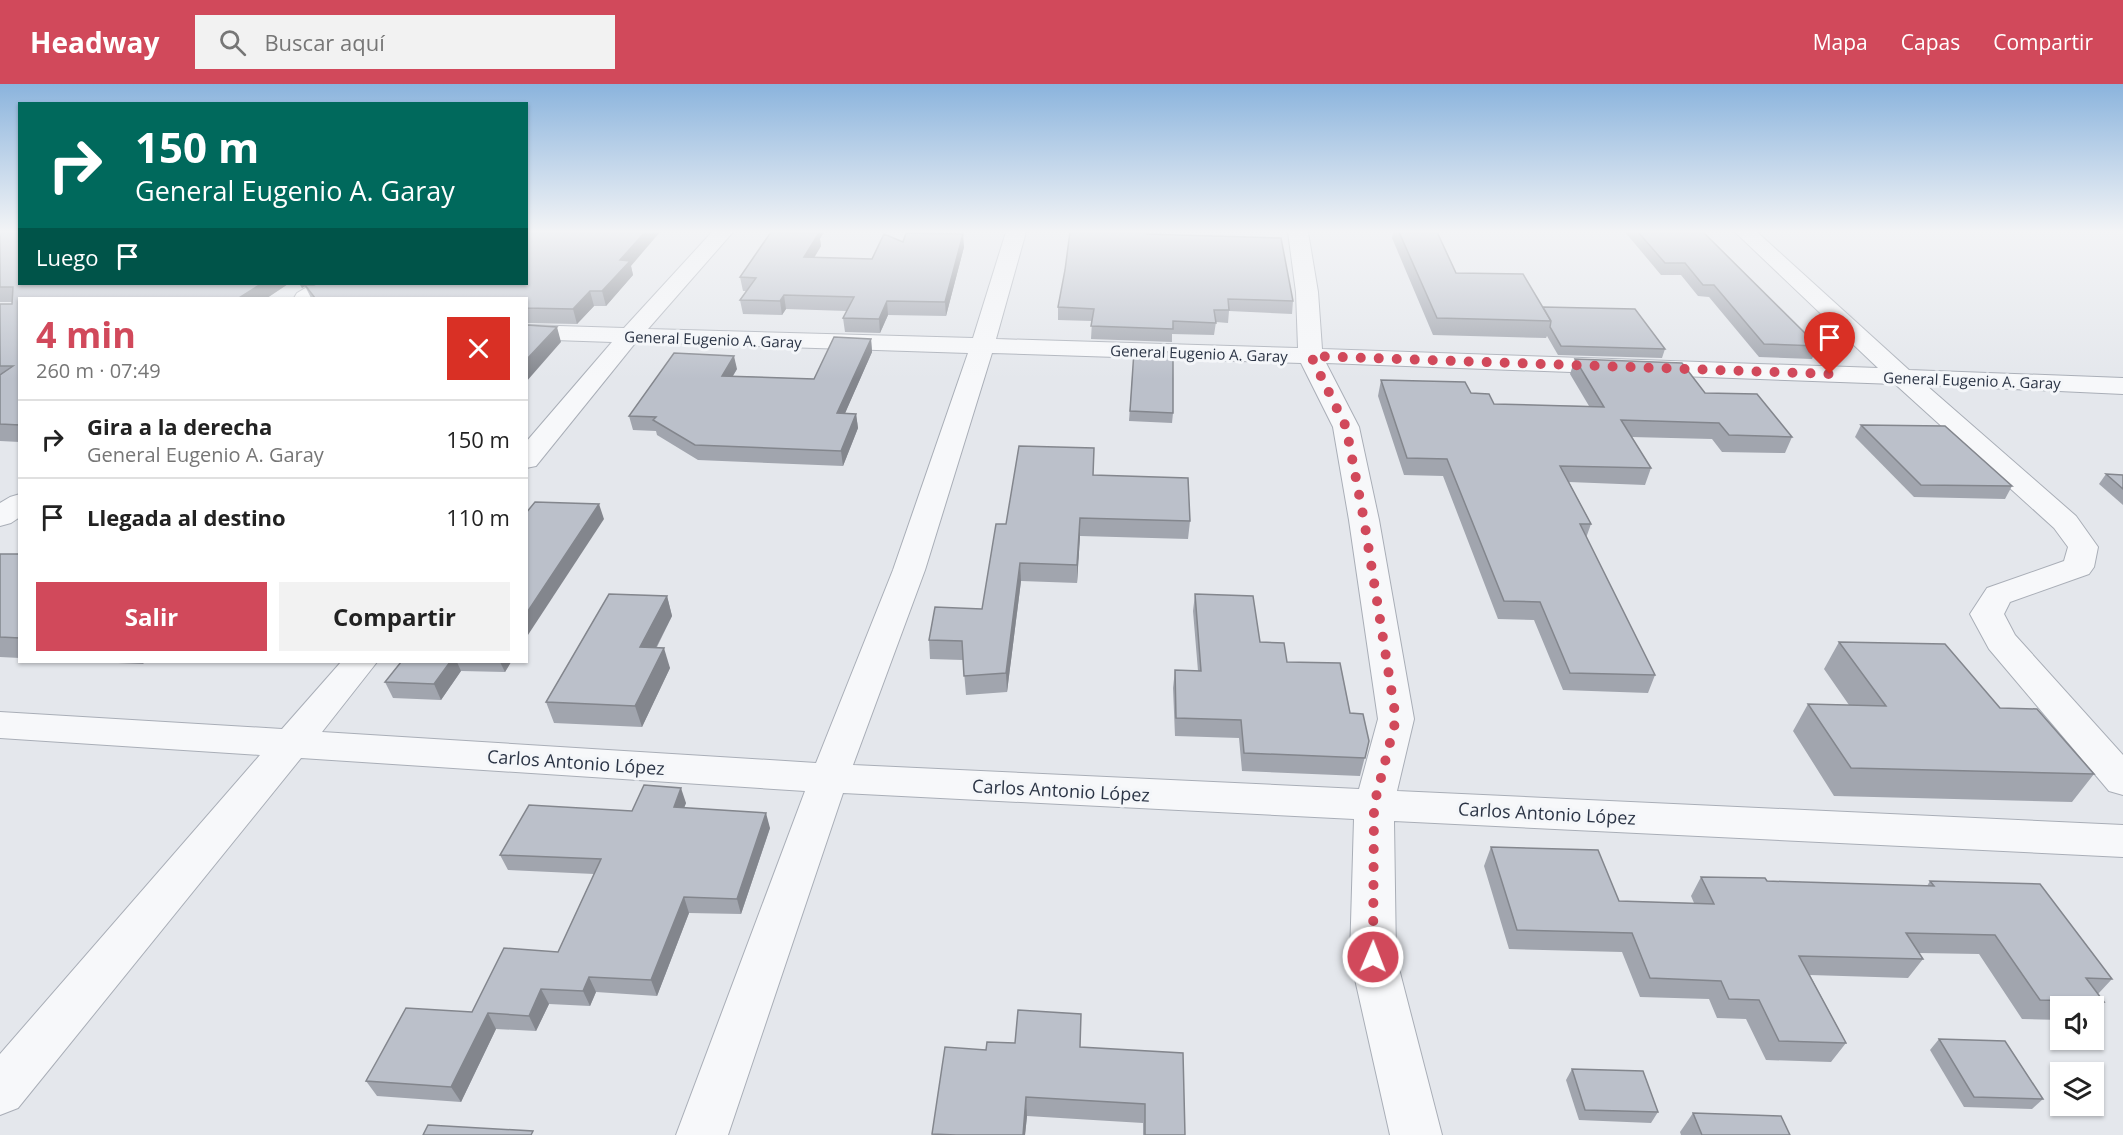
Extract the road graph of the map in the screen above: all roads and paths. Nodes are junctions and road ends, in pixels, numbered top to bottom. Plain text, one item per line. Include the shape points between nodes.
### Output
1 (679, 281) edge
2 (1001, 281) edge
3 (1305, 281) edge
4 (1798, 281) edge
5 (324, 285) edge
6 (306, 297) edge
7 (528, 332) edge
8 (629, 336) junction
9 (982, 346) junction
10 (1311, 356) junction
11 (1902, 377) junction
12 (2123, 386) edge
13 (528, 458) edge
14 (18, 504) edge
15 (0, 518) edge
16 (359, 663) edge
17 (0, 724) edge
18 (292, 744) junction
19 (829, 778) junction
20 (2123, 781) edge
21 (1374, 805) junction
22 (2123, 841) edge
23 (0, 1091) edge
24 (702, 1135) edge
25 (1416, 1135) edge

1 - 8 street
2 - 9 street
3 - 10 street
4 - 11 street
5 - 6 street
7 - 8 street, General Eugenio A. Garay
8 - 9 street, General Eugenio A. Garay
8 - 13 street
9 - 10 street, General Eugenio A. Garay
9 - 19 street via 909,570
10 - 11 street, General Eugenio A. Garay
10 - 21 street via 1346,427 1396,719
11 - 12 street, General Eugenio A. Garay
11 - 20 street via 2065,522 2084,547 2078,567 1998,595 1988,614 2001,641
14 - 15 street
16 - 18 street
17 - 18 street, Carlos Antonio López
18 - 19 street, Carlos Antonio López
18 - 23 street
19 - 21 street, Carlos Antonio López
19 - 24 street
21 - 22 street, Carlos Antonio López
21 - 25 street via 1373,957

